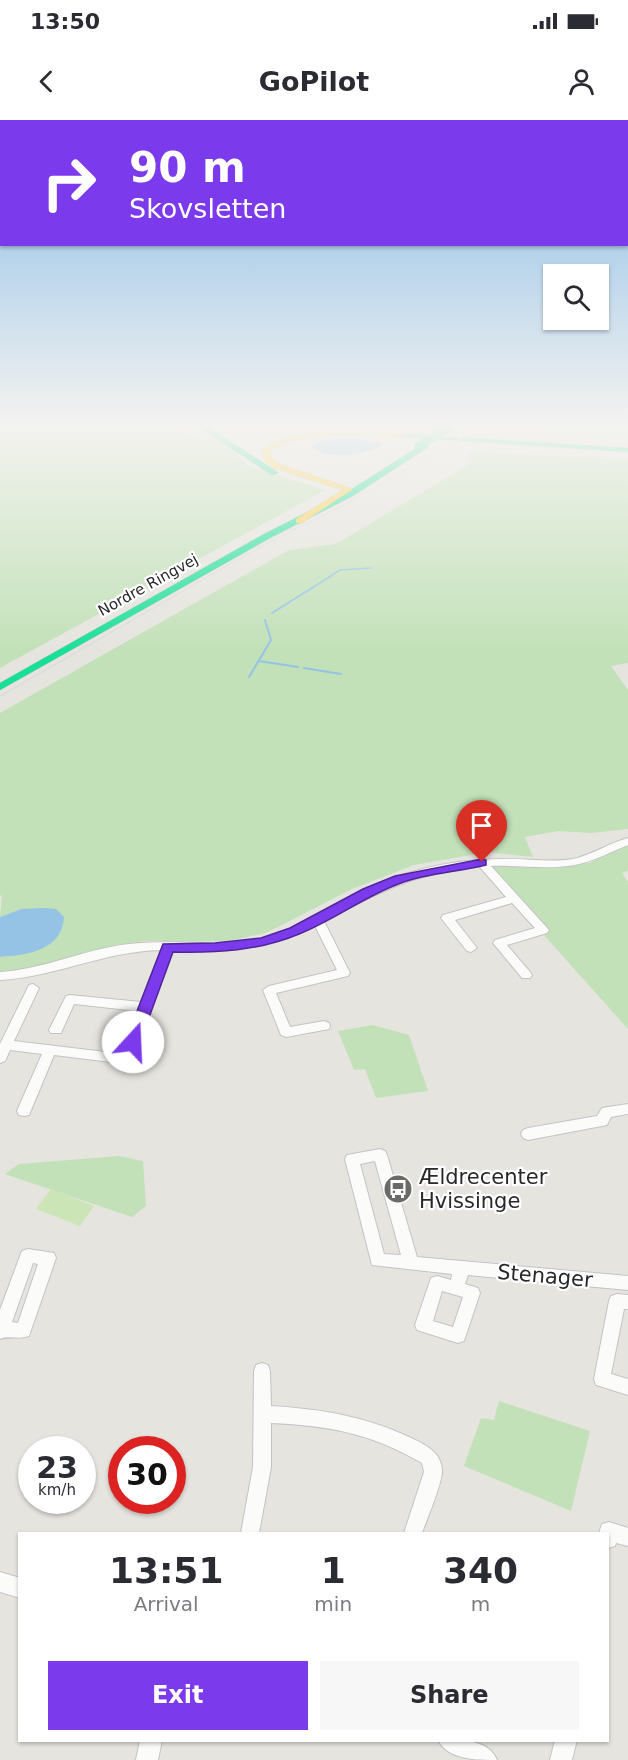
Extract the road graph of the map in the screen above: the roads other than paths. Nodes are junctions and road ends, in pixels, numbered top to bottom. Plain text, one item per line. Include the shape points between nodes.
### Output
1 (327, 500) edge
2 (331, 500) edge
3 (0, 680) edge
4 (0, 687) edge
5 (628, 842) edge
6 (482, 862) junction
7 (514, 898) junction
8 (317, 919) junction
9 (168, 947) junction
10 (471, 948) dead end
11 (526, 975) dead end
12 (0, 976) edge
13 (33, 988) dead end
14 (146, 1007) junction
15 (324, 1026) dead end
16 (56, 1030) dead end
17 (6, 1045) junction
18 (50, 1050) junction
19 (0, 1058) edge
20 (628, 1109) edge
21 (24, 1111) dead end
22 (528, 1134) dead end
23 (411, 1263) junction
24 (462, 1268) junction
25 (628, 1283) edge
26 (456, 1288) dead end
27 (628, 1302) edge
28 (262, 1371) dead end
29 (628, 1388) edge
30 (263, 1414) junction
31 (250, 1532) edge
32 (413, 1532) edge
33 (609, 1532) edge
34 (628, 1537) edge
35 (0, 1582) edge
36 (18, 1587) edge
37 (151, 1742) edge
38 (453, 1742) edge
39 (566, 1742) edge
40 (147, 1760) edge
41 (486, 1760) edge
42 (561, 1760) edge

1 - 3 main road, Nordre Ringvej
2 - 4 main road, Nordre Ringvej
5 - 6 street via 575,862
6 - 7 street
6 - 8 street via 400,879
7 - 10 street via 447,918
7 - 11 street via 543,930 499,943
8 - 9 street via 278,938 245,945
8 - 15 street via 344,973 268,990 286,1032
9 - 12 street via 112,950 38,973
9 - 14 street
13 - 17 street
14 - 16 street via 70,999
14 - 18 street via 127,1059
17 - 18 street
17 - 19 street
18 - 21 street
20 - 22 street via 607,1112 602,1121
23 - 23 street, Stenager via 378,1260 352,1159 380,1155
23 - 24 street, Stenager
24 - 25 street, Stenager
24 - 26 street
27 - 29 street, Stenager via 617,1301 602,1379
28 - 30 street
30 - 31 street via 262,1467
30 - 32 street via 316,1417 368,1426 428,1457 433,1472
33 - 34 street
35 - 36 street
37 - 40 street
38 - 41 street
39 - 42 street

